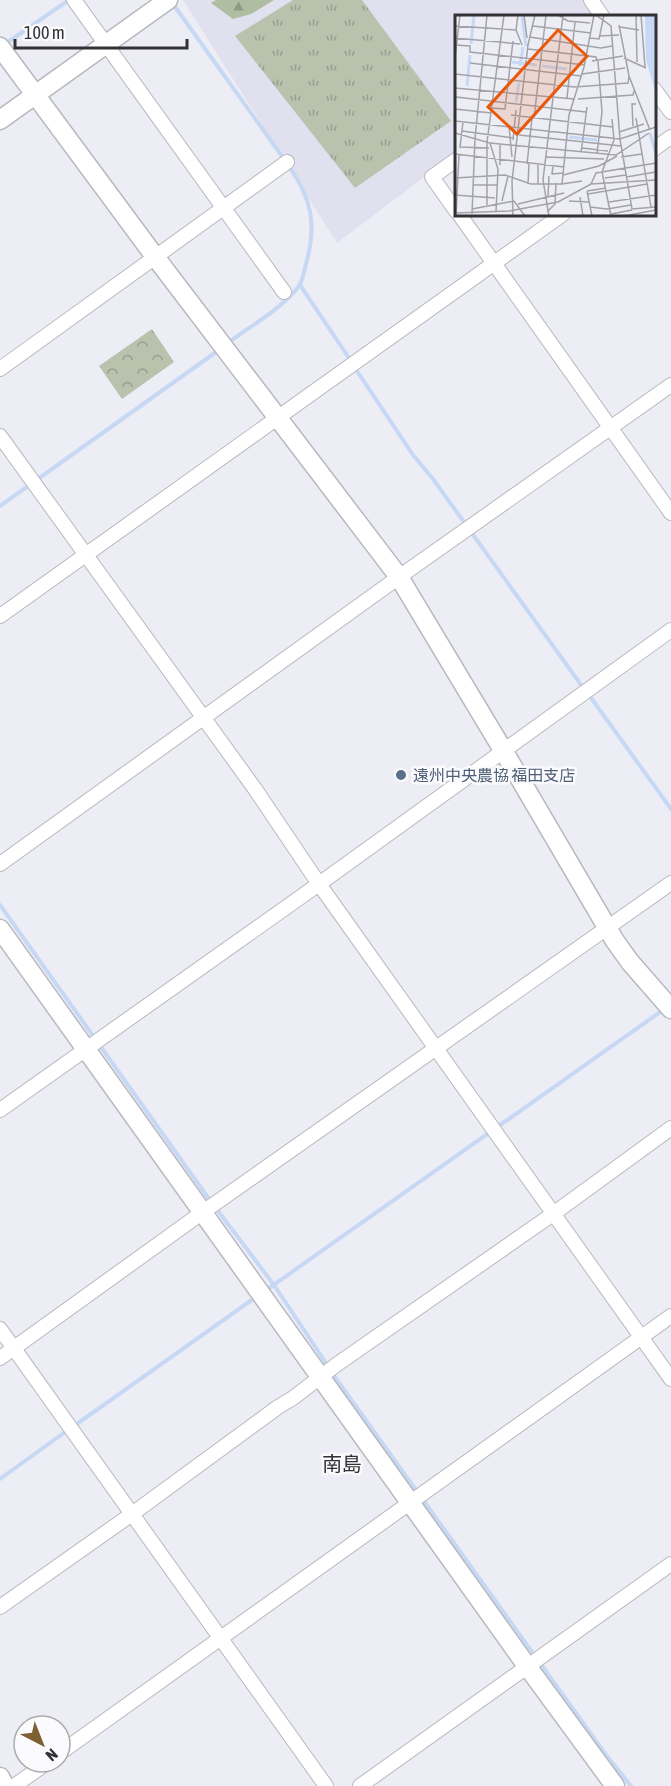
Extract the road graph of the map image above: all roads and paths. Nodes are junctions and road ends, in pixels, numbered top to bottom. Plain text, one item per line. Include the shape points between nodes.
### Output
1 (74, 0) edge
2 (168, 0) edge
3 (591, 0) edge
4 (601, 15) edge
5 (106, 45) junction
6 (0, 47) edge
7 (656, 92) edge
8 (35, 95) junction
9 (671, 112) edge
10 (0, 120) edge
11 (671, 137) edge
12 (656, 148) edge
13 (455, 161) edge
14 (287, 162) dead end
15 (223, 209) junction
16 (455, 209) edge
17 (460, 216) edge
18 (559, 216) edge
19 (156, 258) junction
20 (494, 264) junction
21 (284, 292) dead end
22 (0, 369) edge
23 (671, 385) edge
24 (277, 418) junction
25 (610, 428) junction
26 (0, 436) edge
27 (671, 513) edge
28 (86, 555) junction
29 (399, 577) junction
30 (0, 616) edge
31 (671, 630) edge
32 (202, 719) junction
33 (503, 750) junction
34 (0, 864) edge
35 (671, 883) edge
36 (319, 884) junction
37 (607, 928) junction
38 (0, 929) edge
39 (671, 1009) edge
40 (86, 1048) junction
41 (435, 1048) junction
42 (0, 1110) edge
43 (671, 1128) edge
44 (203, 1212) junction
45 (554, 1214) junction
46 (671, 1316) edge
47 (0, 1329) edge
48 (641, 1337) junction
49 (14, 1348) junction
50 (0, 1358) edge
51 (321, 1377) junction
52 (671, 1379) edge
53 (410, 1503) junction
54 (132, 1514) junction
55 (671, 1564) edge
56 (0, 1607) edge
57 (221, 1638) junction
58 (527, 1666) junction
59 (72, 1744) edge
60 (31, 1774) edge
61 (0, 1777) edge
62 (5, 1786) edge
63 (14, 1786) edge
64 (326, 1786) edge
65 (360, 1786) edge
66 (615, 1786) edge

1 - 5 street
2 - 5 street
3 - 4 street
5 - 8 street
5 - 15 street
6 - 8 street
7 - 9 street
8 - 10 street
8 - 19 street
11 - 12 street
13 - 16 street via 432,177
14 - 15 street
15 - 19 street
15 - 21 street
17 - 20 street
18 - 20 street
19 - 22 street
19 - 24 street
20 - 24 street
20 - 25 street
23 - 25 street
24 - 28 street
24 - 29 street
25 - 27 street
25 - 29 street
26 - 28 street
28 - 30 street
28 - 32 street
29 - 32 street
29 - 33 street
31 - 33 street
32 - 34 street
32 - 36 street
33 - 36 street
33 - 37 street
35 - 37 street
36 - 40 street
36 - 41 street
37 - 39 street via 630,962
37 - 41 street
38 - 40 street
40 - 42 street
40 - 44 street
41 - 44 street
41 - 45 street
43 - 45 street
44 - 49 street
44 - 51 street
45 - 48 street
45 - 51 street
46 - 48 street
47 - 49 street
48 - 52 street
48 - 53 street
49 - 50 street
49 - 54 street
51 - 53 street
51 - 54 street
53 - 57 street
53 - 58 street
54 - 56 street
54 - 57 street
55 - 58 street
57 - 59 street
57 - 64 street
58 - 65 street
58 - 66 street
60 - 63 street
61 - 62 street

